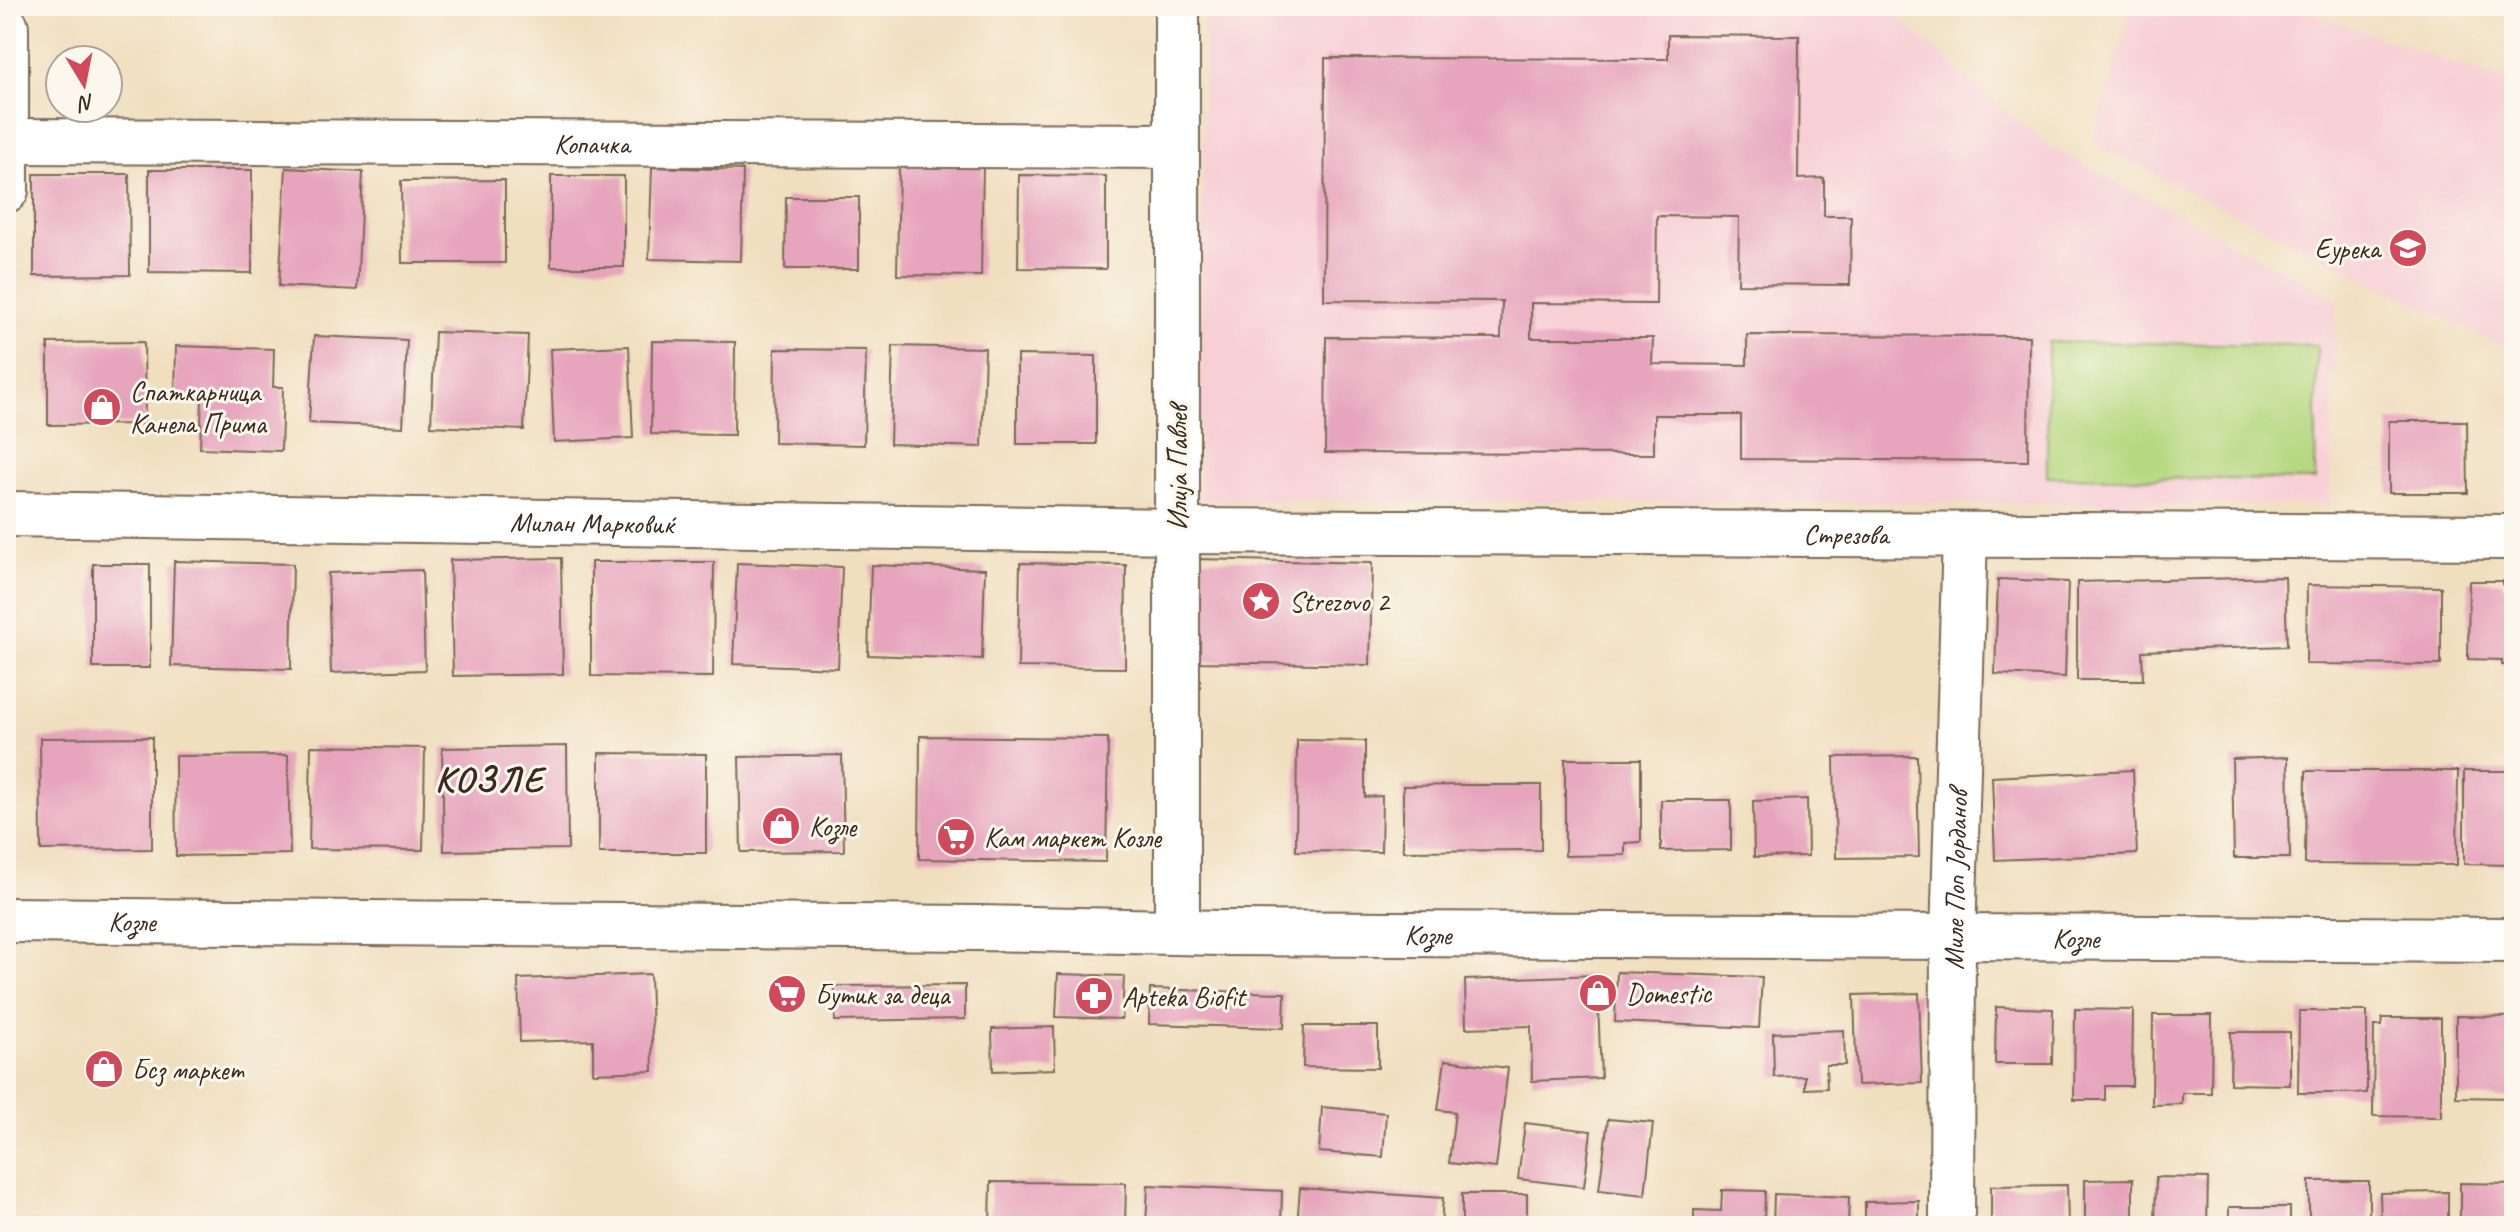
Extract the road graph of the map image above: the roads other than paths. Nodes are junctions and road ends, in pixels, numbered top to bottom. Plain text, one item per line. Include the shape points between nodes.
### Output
1 (1177, 6) edge
2 (6, 27) edge
3 (8, 141) junction
4 (1177, 146) junction
5 (6, 190) edge
6 (6, 514) edge
7 (1177, 531) junction
8 (1965, 535) junction
9 (2514, 537) edge
10 (6, 920) edge
11 (1177, 930) junction
12 (1953, 938) junction
13 (2514, 940) edge
14 (1952, 1226) edge

1 - 4 street, Илија Павлев
2 - 3 street
3 - 4 street, Копачка
3 - 5 street
4 - 7 street, Илија Павлев
6 - 7 street, Милан Марковиќ
7 - 8 street, Стрезова
7 - 11 street, Илија Павлев
8 - 9 street, Стрезова
8 - 12 street, Миле Поп Јорданов
10 - 11 street, Козле
11 - 12 street, Козле
12 - 13 street, Козле
12 - 14 street, Миле Поп Јорданов

